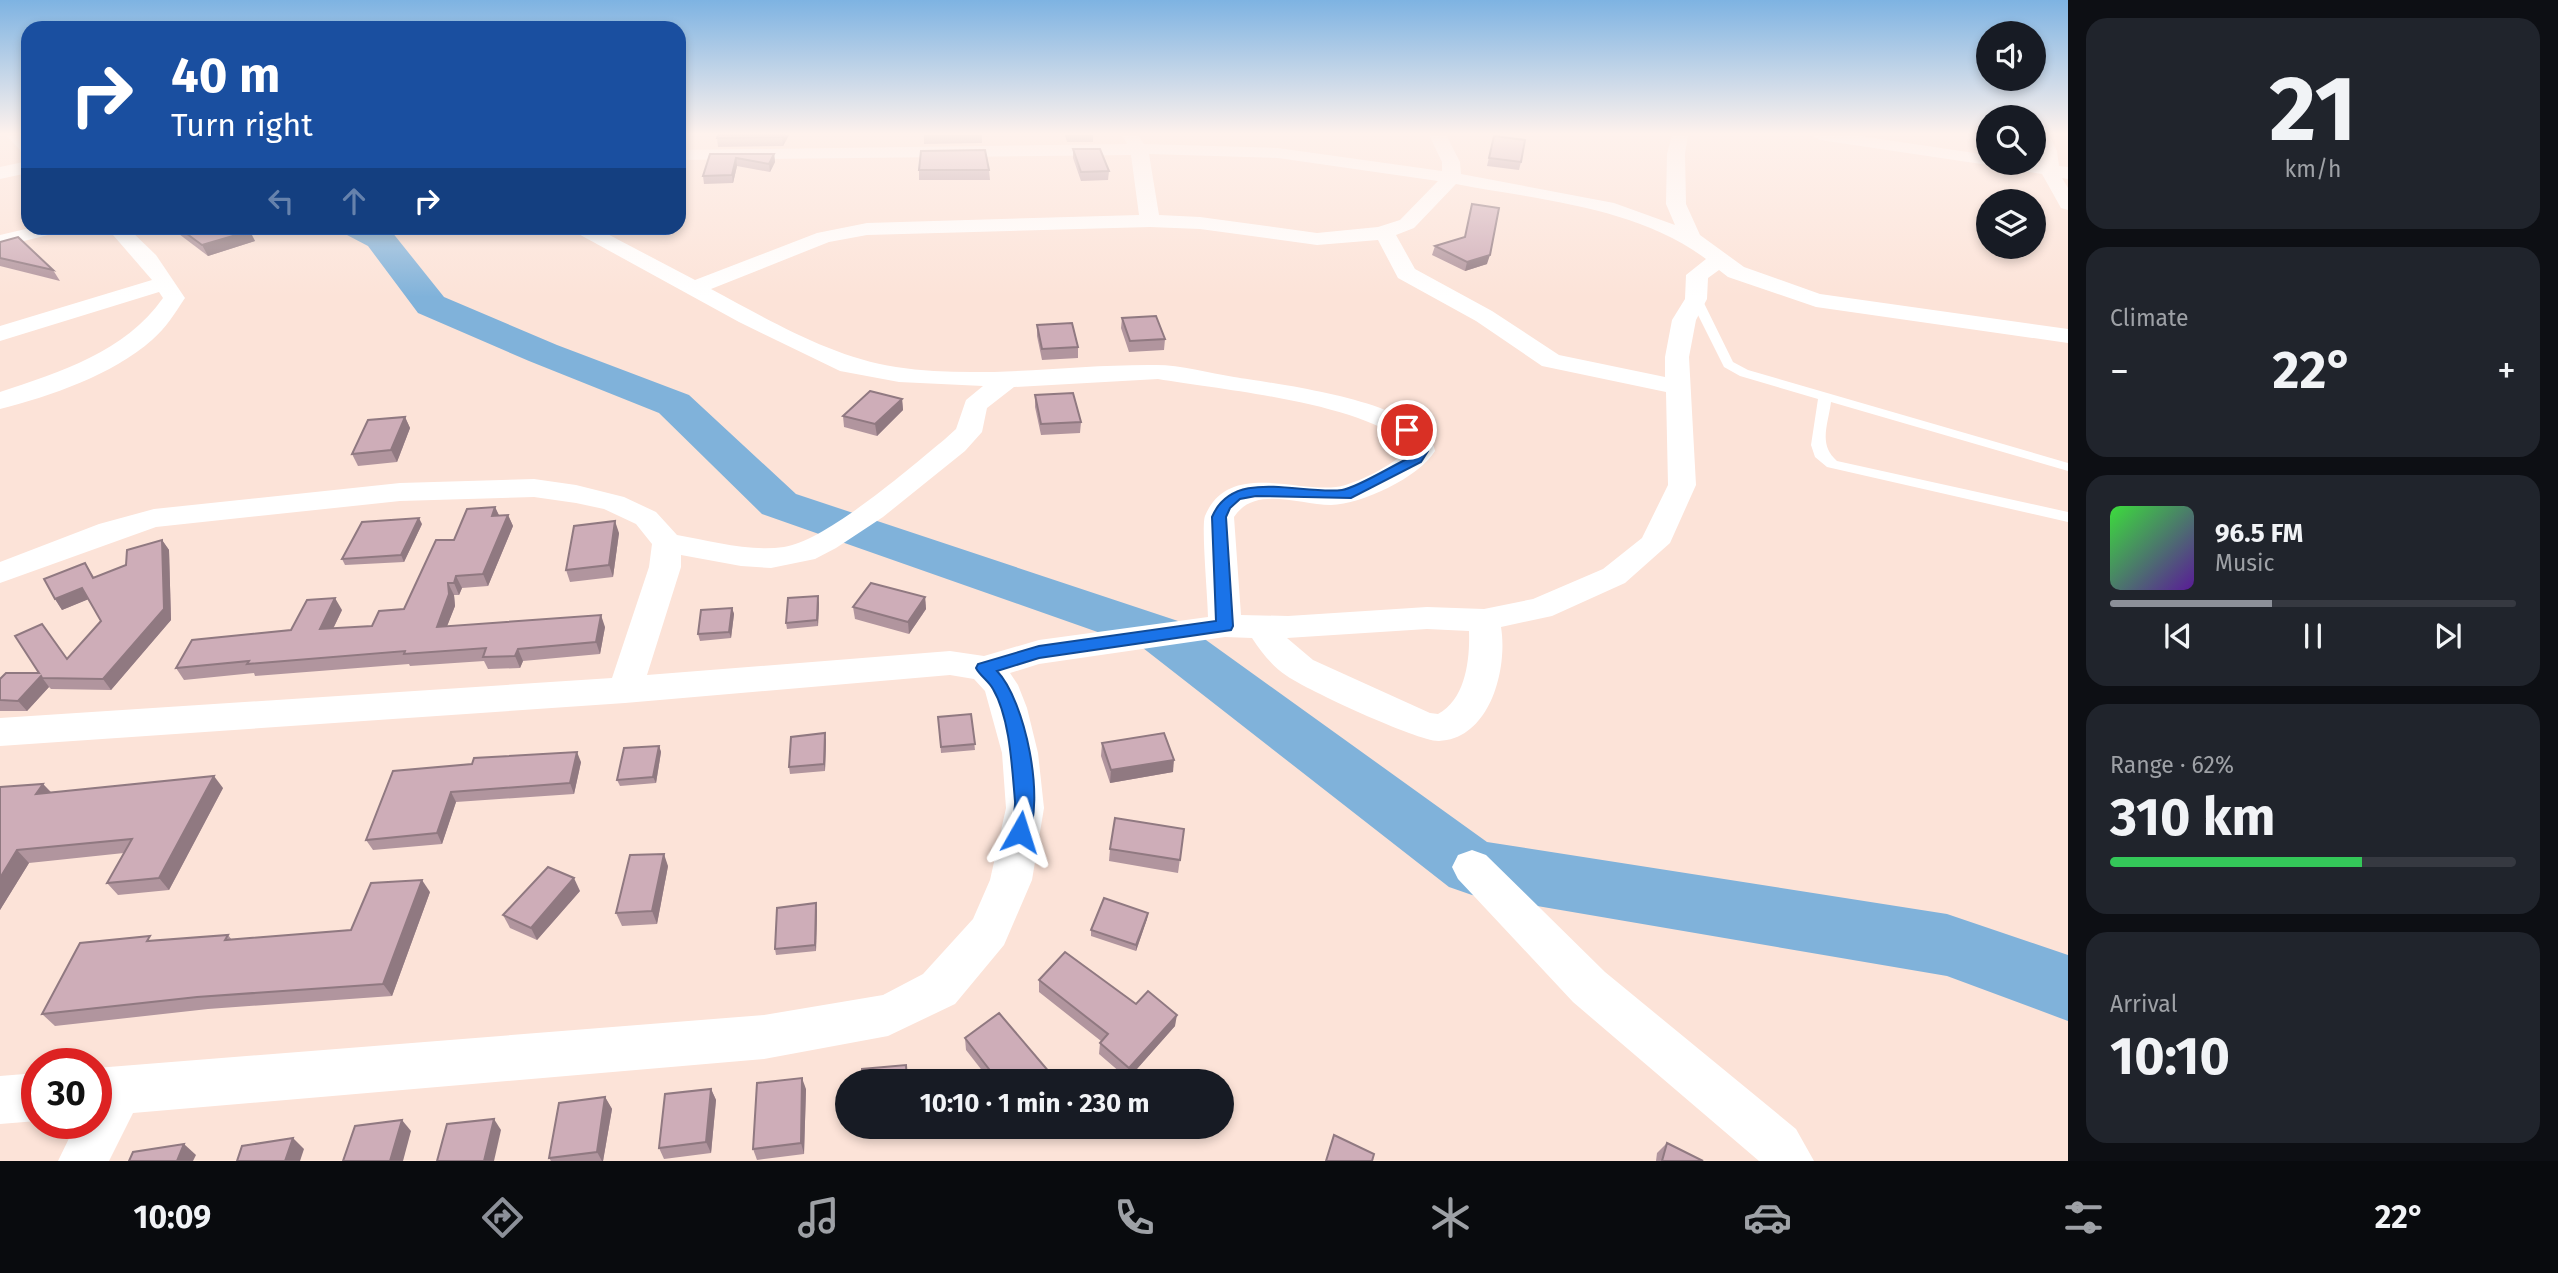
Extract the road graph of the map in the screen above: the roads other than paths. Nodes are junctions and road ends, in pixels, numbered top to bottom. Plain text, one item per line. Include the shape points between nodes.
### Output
1 (1144, 189) edge
2 (1441, 189) edge
3 (1510, 189) edge
4 (1676, 189) edge
5 (1150, 221) junction
6 (1384, 232) junction
7 (24, 235) edge
8 (124, 235) edge
9 (596, 235) edge
10 (1691, 237) junction
11 (0, 241) edge
12 (1718, 261) junction
13 (165, 283) junction
14 (696, 287) junction
15 (1696, 299) junction
16 (0, 334) edge
17 (2068, 336) edge
18 (1007, 380) junction
19 (1677, 387) junction
20 (1825, 398) junction
21 (0, 401) edge
22 (2068, 467) edge
23 (2068, 517) edge
24 (667, 543) junction
25 (0, 573) edge
26 (1484, 620) junction
27 (1225, 626) junction
28 (1261, 626) junction
29 (984, 668) junction
30 (625, 690) junction
31 (0, 732) edge
32 (1472, 867) dead end
33 (112, 1091) edge
34 (21, 1098) edge
35 (0, 1100) edge
36 (91, 1139) edge
37 (83, 1161) edge
38 (1789, 1161) edge

1 - 5 street
2 - 6 street via 1407,224
3 - 10 street via 1614,209
4 - 10 street via 1676,204
5 - 6 street via 1317,239
5 - 14 street via 867,229 824,237
6 - 19 street via 1406,273 1485,316 1551,361
7 - 11 street
8 - 13 street via 149,258
9 - 14 street
10 - 12 street
12 - 15 street via 1697,275
12 - 17 street via 1736,272 1816,300
13 - 16 street
13 - 21 street via 174,298 167,312 118,352 72,376
14 - 18 street via 849,366 899,375
15 - 19 street via 1685,320 1677,357
15 - 20 lane via 1728,365
18 - 24 street via 975,405 969,432 955,445 849,527 813,547 788,557 762,558
18 - 27 street via 1158,372 1368,412 1420,441 1416,459 1346,495 1256,492 1236,495 1224,506 1219,517
19 - 26 street via 1682,485 1656,543 1614,576 1541,608
20 - 22 lane
20 - 23 lane via 1818,445 1820,454 1832,464
24 - 25 street via 646,518 614,503 576,494 534,488 400,492 154,518
24 - 30 street via 665,567
26 - 28 street via 1427,618
26 - 28 street via 1488,637 1481,683 1460,719 1441,727 1425,726 1301,669 1277,650
27 - 28 street
27 - 29 street via 1039,652
29 - 30 street via 913,664
29 - 33 street via 1001,685 1020,753 1025,808 1011,880 989,932 939,989 888,1015 764,1037
30 - 31 street
32 - 38 street via 1589,987 1779,1146
34 - 35 street
36 - 37 street

